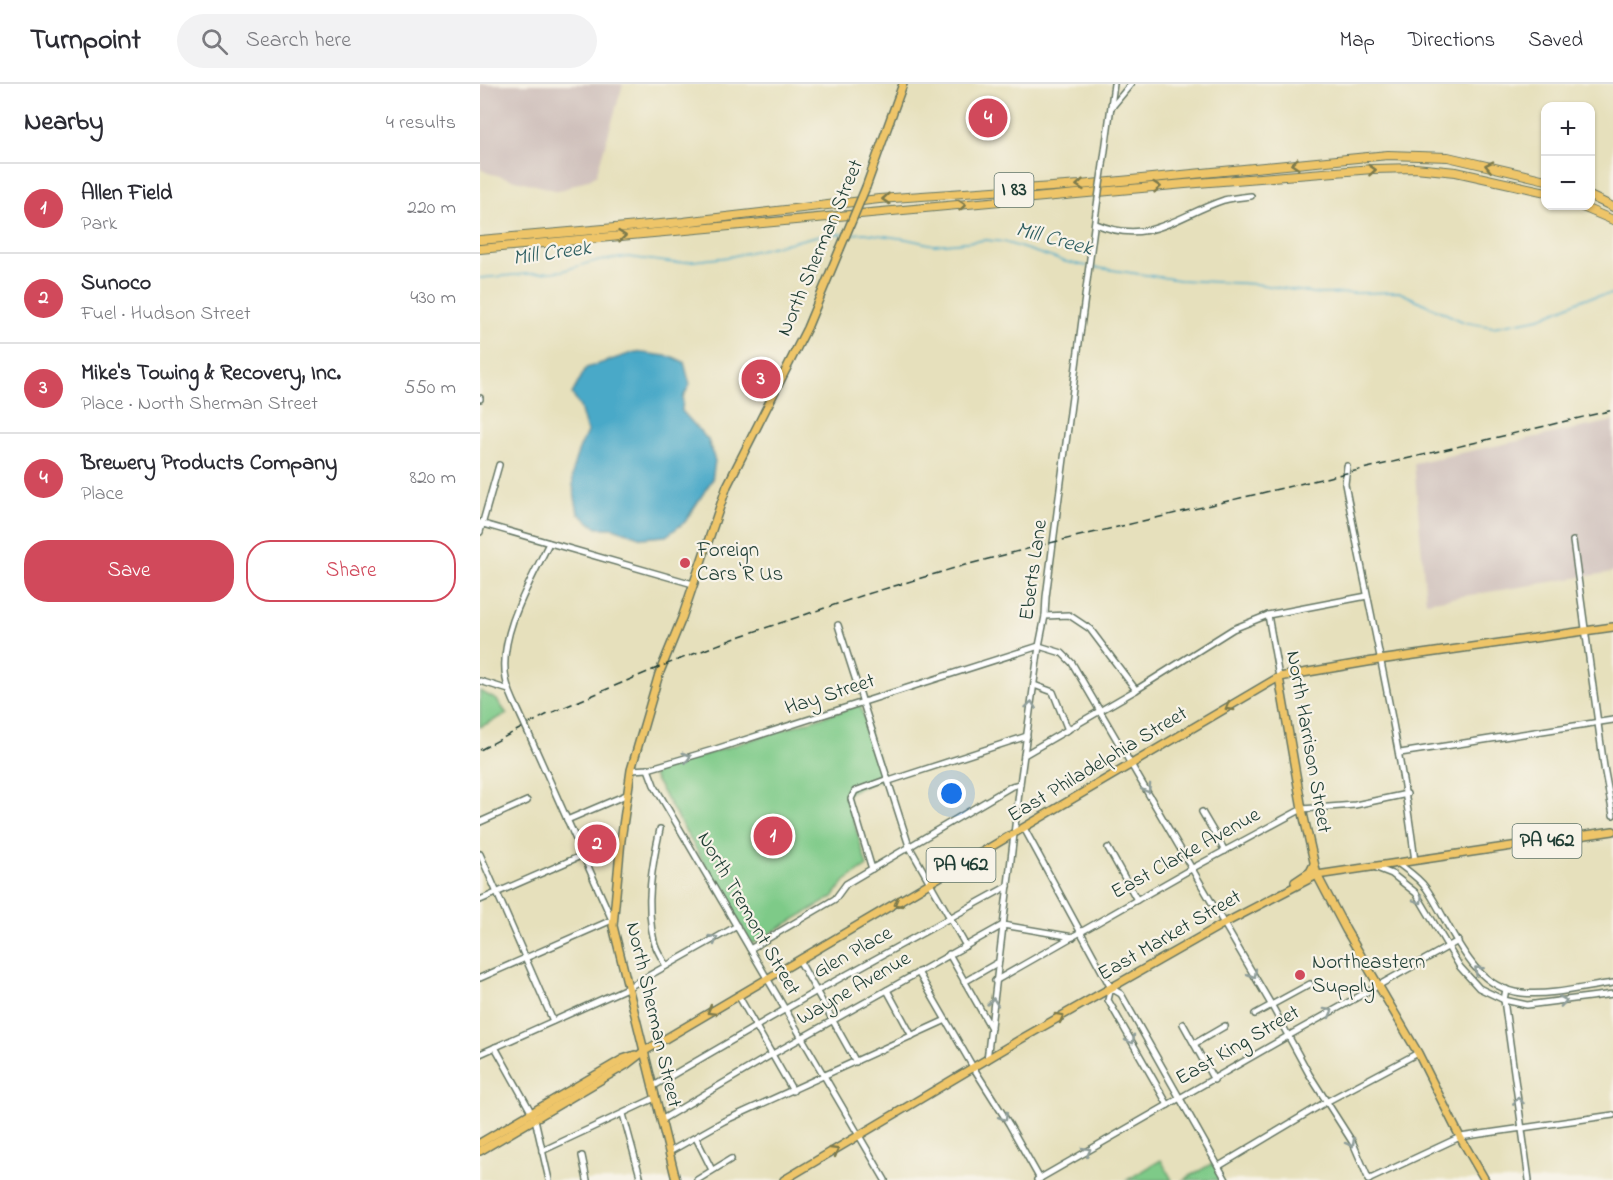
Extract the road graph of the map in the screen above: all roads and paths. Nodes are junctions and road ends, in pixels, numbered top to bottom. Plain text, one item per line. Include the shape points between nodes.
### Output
1 (903, 84) edge
2 (1114, 84) edge
3 (1131, 84) edge
4 (1111, 108) junction
5 (1541, 179) edge
6 (1541, 191) edge
7 (1251, 195) dead end
8 (1595, 198) edge
9 (1613, 207) edge
10 (1589, 210) edge
11 (1613, 220) edge
12 (1096, 224) junction
13 (480, 240) edge
14 (480, 249) edge
15 (499, 465) dead end
16 (1347, 466) dead end
17 (481, 523) edge
18 (480, 532) edge
19 (1573, 541) dead end
20 (549, 543) junction
21 (693, 584) junction
22 (1367, 596) junction
23 (1268, 615) junction
24 (1046, 616) junction
25 (838, 625) dead end
26 (1613, 627) edge
27 (1585, 630) junction
28 (1039, 646) junction
29 (1379, 660) junction
30 (1279, 677) junction
31 (480, 681) edge
32 (1034, 686) junction
33 (509, 690) junction
34 (1136, 690) junction
35 (862, 702) junction
36 (1100, 711) junction
37 (1613, 720) edge
38 (1598, 722) junction
39 (1068, 730) junction
40 (1027, 736) junction
41 (1400, 753) junction
42 (1024, 755) junction
43 (1132, 764) junction
44 (648, 769) junction
45 (631, 770) junction
46 (888, 780) junction
47 (1020, 784) junction
48 (1407, 794) junction
49 (626, 795) junction
50 (527, 801) dead end
51 (1302, 809) junction
52 (1202, 812) dead end
53 (1613, 814) edge
54 (567, 820) junction
55 (480, 822) edge
56 (1024, 828) junction
57 (660, 830) dead end
58 (1613, 831) edge
59 (1014, 834) junction
60 (909, 846) junction
61 (1108, 848) dead end
62 (1225, 850) junction
63 (480, 854) edge
64 (583, 855) junction
65 (1415, 861) junction
66 (1314, 864) junction
67 (1399, 864) junction
68 (1372, 867) junction
69 (872, 869) junction
70 (1191, 869) junction
71 (1317, 875) junction
72 (930, 883) junction
73 (1008, 886) junction
74 (497, 893) junction
75 (1276, 895) junction
76 (480, 900) edge
77 (1137, 900) junction
78 (951, 918) junction
79 (612, 920) junction
80 (1223, 924) junction
81 (1003, 925) junction
82 (737, 926) junction
83 (1081, 932) junction
84 (1073, 937) junction
85 (1458, 941) junction
86 (966, 946) junction
87 (1448, 947) junction
88 (750, 949) junction
89 (949, 954) junction
90 (526, 958) junction
91 (799, 960) junction
92 (998, 963) junction
93 (666, 966) junction
94 (918, 972) junction
95 (480, 978) edge
96 (767, 978) junction
97 (995, 981) junction
98 (964, 982) junction
99 (1613, 982) edge
100 (1310, 984) dead end
101 (1378, 985) junction
102 (627, 988) junction
103 (1111, 988) junction
104 (1506, 989) junction
105 (887, 990) junction
106 (815, 992) junction
107 (1613, 994) edge
108 (738, 995) junction
109 (1504, 1000) junction
110 (1272, 1006) junction
111 (785, 1010) junction
112 (1256, 1014) dead end
113 (946, 1020) junction
114 (553, 1021) junction
115 (832, 1022) junction
116 (1182, 1024) dead end
117 (1226, 1026) dead end
118 (757, 1027) junction
119 (991, 1028) junction
120 (912, 1036) junction
121 (1288, 1036) junction
122 (802, 1038) junction
123 (1194, 1044) junction
124 (495, 1047) junction
125 (643, 1052) junction
126 (1418, 1053) junction
127 (480, 1054) edge
128 (771, 1055) junction
129 (987, 1060) junction
130 (856, 1062) junction
131 (973, 1067) junction
132 (824, 1077) junction
133 (1214, 1080) junction
134 (652, 1087) junction
135 (792, 1091) junction
136 (655, 1098) junction
137 (1179, 1099) junction
138 (1326, 1102) junction
139 (1168, 1105) junction
140 (623, 1114) junction
141 (534, 1115) junction
142 (1613, 1115) edge
143 (661, 1120) junction
144 (1522, 1129) junction
145 (860, 1136) junction
146 (1460, 1137) junction
147 (696, 1138) junction
148 (480, 1143) edge
149 (480, 1151) edge
150 (542, 1151) junction
151 (669, 1152) junction
152 (582, 1156) dead end
153 (731, 1159) dead end
154 (1219, 1166) junction
155 (712, 1170) junction
156 (1039, 1179) edge
157 (549, 1180) edge
158 (587, 1180) edge
159 (641, 1180) edge
160 (676, 1180) edge
161 (696, 1180) edge
162 (784, 1180) edge
163 (885, 1180) edge
164 (1226, 1180) edge
165 (1368, 1180) edge
166 (1485, 1180) edge
167 (1529, 1180) edge

1 - 21 main road, North Sherman Street, bridge via 866,187 807,328 727,486
2 - 4 street, Eberts Lane
3 - 4 street
4 - 12 street, Eberts Lane, bridge
5 -> 13 highway, I 83 via 1448,157 1388,156 879,199
14 -> 6 highway, I 83 via 1373,170 1415,168 1456,172
7 - 12 street via 1225,200 1145,231 1107,229
8 - 9 highway
10 - 11 highway
12 - 24 street, Eberts Lane
15 - 17 street
16 - 22 street via 1345,484
17 - 18 street
17 - 20 street
19 - 27 street
20 - 21 street
20 - 33 street via 508,638 505,663
21 - 45 main road, North Sherman Street via 659,674
22 - 23 street
22 - 29 street
23 - 30 street, North Harrison Street
23 - 34 street via 1233,629
24 - 28 street, Eberts Lane
24 - 34 street via 1069,615 1090,629
25 - 35 street
26 - 27 main road, East Philadelphia Street
27 - 29 main road, East Philadelphia Street
27 - 38 street
28 - 32 street, Eberts Lane
28 - 35 street, Hay Street
28 - 36 street via 1062,653 1072,663
29 - 30 main road, East Philadelphia Street
29 - 41 street
30 -> 43 main road, East Philadelphia Street / PA 462
30 - 51 main road, North Harrison Street
31 - 33 street
32 - 39 street via 1053,692
40 -> 32 street, Eberts Lane
33 - 54 street, bridge
34 - 36 street
44 -> 35 street, Hay Street
35 - 46 street
36 - 39 street
36 - 43 street
37 - 38 street
38 - 41 street
38 - 53 street
39 - 42 street
40 - 42 street, Eberts Lane
40 - 46 street
41 - 48 street
42 - 47 street, Eberts Lane
43 - 56 main road, East Philadelphia Street / PA 462
43 -> 70 street
44 - 45 street, Hay Street
44 - 82 street, North Tremont Street
45 - 49 main road, North Sherman Street
46 - 60 street
46 - 69 street via 855,791 851,799
47 - 59 street, Eberts Lane
47 - 60 street
48 - 51 street, East Clarke Avenue via 1355,805
48 - 65 street
49 - 54 street
49 - 79 main road, North Sherman Street
50 - 55 street
51 - 62 street, East Clarke Avenue
51 - 66 main road, North Harrison Street
52 - 62 street
54 - 64 street
56 - 59 main road, East Philadelphia Street / PA 462
56 - 83 street
57 - 93 street via 650,900 654,942
58 - 65 main road, East Market Street / PA 462
59 - 72 main road, East Philadelphia Street / PA 462
59 - 73 street, Eberts Lane
60 - 69 street
60 - 72 street
61 - 77 street
62 - 70 street, East Clarke Avenue
63 - 74 street
64 - 74 street
64 - 79 street
65 - 67 main road, East Market Street / PA 462
66 - 71 main road, North Harrison Street
66 - 75 main road via 1310,872
67 - 68 main road, East Market Street / PA 462
67 - 85 street via 1425,887
68 - 71 main road, East Market Street / PA 462
68 -> 87 street via 1392,874 1416,893
69 - 88 street via 846,884 835,899
70 - 77 street, East Clarke Avenue
70 - 80 street
71 - 75 main road, East Market Street / PA 462
71 - 101 main road, North Harrison Street
72 - 78 street
72 -> 91 main road, East Philadelphia Street / PA 462
73 - 78 street, Glen Place
73 - 81 street, Eberts Lane
74 - 76 street
74 - 90 street
75 - 80 main road, East Market Street / PA 462
77 - 83 street, East Clarke Avenue
78 - 86 street
78 - 106 street, Glen Place
79 - 90 street
79 - 102 main road, North Sherman Street
80 - 103 main road, East Market Street / PA 462
80 -> 110 street
81 - 84 street
81 - 86 street, Wayne Avenue
81 - 92 street, Eberts Lane
82 - 88 street, North Tremont Street
93 -> 82 street
83 - 84 street, East Clarke Avenue
83 - 103 street
84 - 97 street, East Clarke Avenue
85 - 87 street, East King Street
104 -> 85 street via 1472,966
86 - 89 street, Wayne Avenue
87 - 101 street, East King Street
87 - 109 street via 1479,988
88 - 96 street, North Tremont Street
89 - 94 street, Wayne Avenue
89 - 98 street
90 - 95 street
90 - 114 street
91 - 96 main road, East Philadelphia Street / PA 462
91 - 106 street
92 - 97 street, Eberts Lane
92 - 98 street
93 - 102 street
94 - 105 street, Wayne Avenue
94 - 113 street
96 - 108 main road, East Philadelphia Street / PA 462
96 - 111 street, North Tremont Street
119 -> 97 street, Eberts Lane
98 - 119 street
99 - 104 street via 1541,993
100 - 110 street
121 -> 101 street, East King Street
101 - 126 main road, North Harrison Street
102 - 114 street
102 - 125 main road, North Sherman Street
129 -> 103 main road, East Market Street / PA 462
103 - 137 street via 1121,994
103 -> 139 street via 1108,1000
104 - 109 street
105 - 115 street, Wayne Avenue
105 - 120 street
106 - 111 street, Glen Place
106 - 115 street
109 -> 107 street via 1527,1005
108 - 118 street
108 -> 125 main road, East Philadelphia Street / PA 462
144 -> 109 street
110 - 112 street
110 - 121 street
111 - 118 street, Glen Place
111 - 122 street, North Tremont Street
113 - 120 street
113 - 131 street
114 - 124 street
115 - 122 street, Wayne Avenue
115 - 130 street
116 - 123 street
117 - 123 street
118 - 128 street
118 - 134 street, Glen Place
119 - 129 street, Eberts Lane
120 - 130 street
121 - 133 street, East King Street
121 - 138 street
122 - 128 street, Wayne Avenue
122 - 132 street, North Tremont Street
123 - 133 street
124 - 127 street
124 - 141 street
125 - 134 main road, North Sherman Street
125 - 141 main road, East Philadelphia Street / PA 462 via 623,1059
126 - 138 street
126 - 146 main road, North Harrison Street
128 - 135 street
128 - 143 street, Wayne Avenue
129 - 131 main road, East Market Street / PA 462
130 - 132 street
131 - 145 main road, East Market Street / PA 462
131 -> 156 street
132 - 135 street
132 - 145 street, North Tremont Street
133 - 137 street, East King Street
134 - 136 main road, North Sherman Street
135 - 147 street
136 - 140 street
136 - 143 main road, North Sherman Street
137 - 139 street, East King Street
137 - 154 street
138 - 154 street
138 -> 165 street via 1352,1143
156 -> 139 street, East King Street
140 - 150 street
140 - 159 street
141 - 148 main road, East Philadelphia Street / PA 462
141 - 149 main road, East Philadelphia Street / PA 462
141 - 150 street
142 - 144 street
143 - 151 main road, North Sherman Street
144 - 146 street
144 - 167 street
162 -> 145 main road, East Market Street / PA 462
145 - 163 street, North Tremont Street
146 - 165 street
146 - 166 main road, North Harrison Street
147 - 151 street
147 - 155 street
150 - 157 street
151 - 160 main road, North Sherman Street
152 - 158 street
153 - 155 street
154 - 164 street
155 - 161 street

